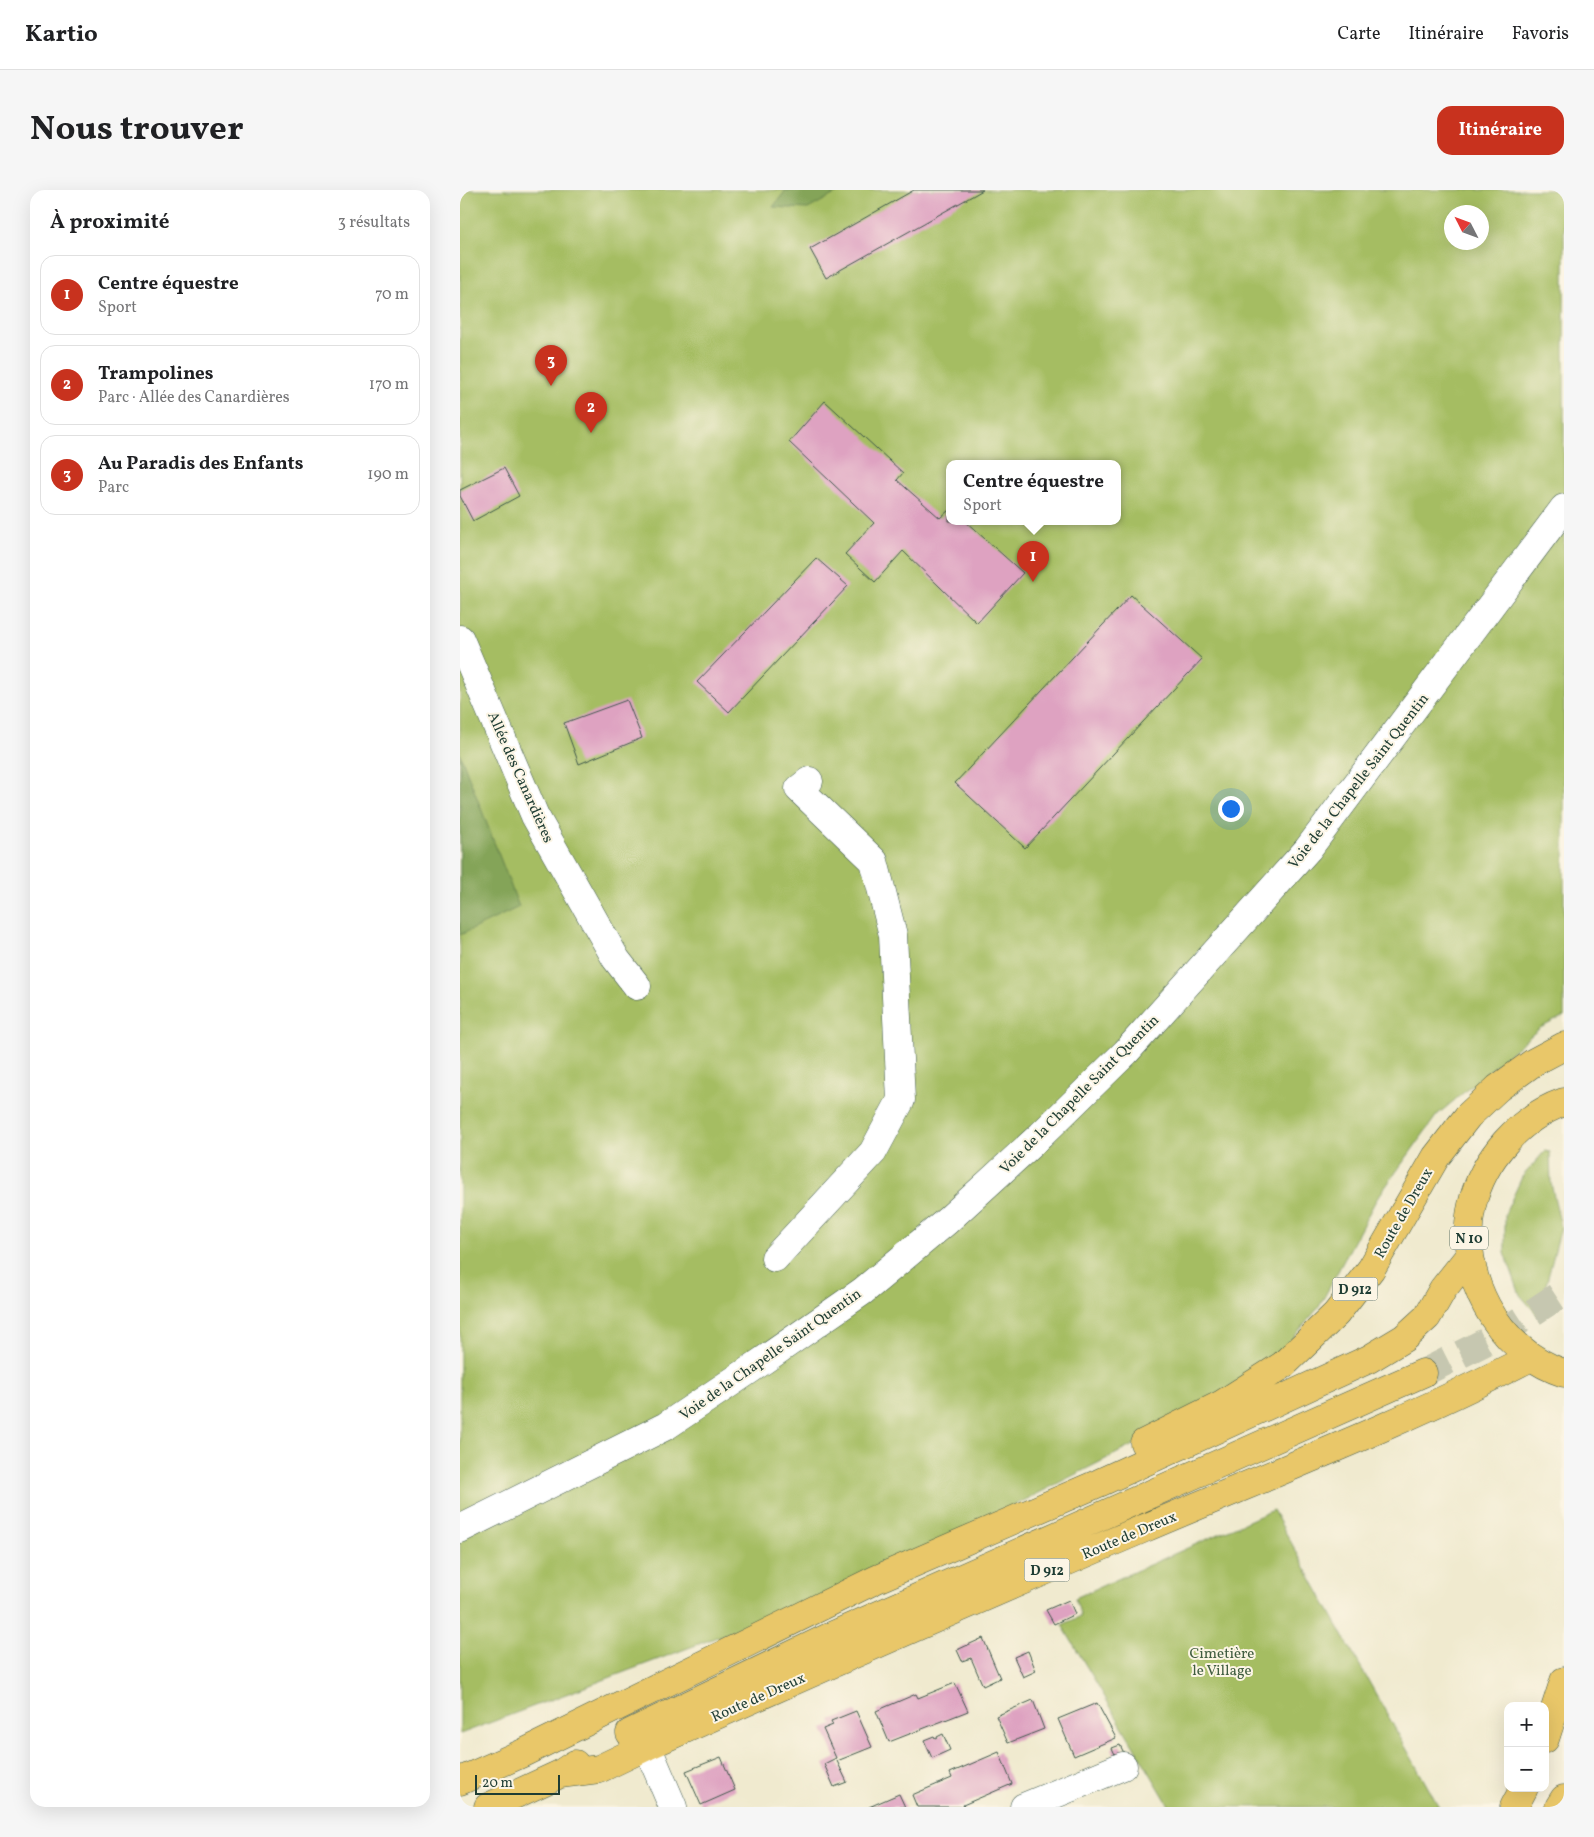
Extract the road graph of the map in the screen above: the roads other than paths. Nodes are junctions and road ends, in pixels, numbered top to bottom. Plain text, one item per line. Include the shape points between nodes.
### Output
1 (1564, 508) edge
2 (460, 639) edge
3 (809, 781) dead end
4 (637, 986) dead end
5 (1564, 1046) edge
6 (1564, 1102) edge
7 (1470, 1255) junction
8 (775, 1258) dead end
9 (1553, 1371) edge
10 (1423, 1373) tunnel mouth
11 (1099, 1483) junction
12 (460, 1529) edge
13 (1564, 1681) edge
14 (1549, 1727) edge
15 (647, 1746) junction
16 (1123, 1766) dead end
17 (560, 1774) junction
18 (460, 1781) edge
19 (1522, 1792) edge
20 (1564, 1798) edge
21 (488, 1807) edge
22 (673, 1807) edge
23 (1024, 1807) edge
24 (1514, 1807) edge
25 (1559, 1807) edge

1 - 12 street, Voie de la Chapelle Saint Quentin via 1308,849 1126,1052 1026,1148 947,1221 864,1290 751,1369 666,1426
2 - 4 street, Allée des Canardières via 535,816 616,959
3 - 8 street via 799,789 874,861 893,935 902,1100 873,1152
5 - 11 main road, Route de Dreux / D 912 via 1534,1062 1498,1088 1468,1116 1436,1157 1371,1269 1336,1314 1283,1365 1222,1404 1121,1454
6 - 7 main road, N 10 via 1530,1118 1493,1157 1472,1206
7 - 9 main road, N 10 via 1475,1279 1492,1316 1512,1342
7 - 11 main road, Route de Dreux via 1427,1316 1404,1338 1369,1360
9 - 15 main road, Route de Dreux / D 912 via 1491,1378
10 - 17 main road, Route de Dreux via 831,1636 596,1750
11 - 18 main road, Route de Dreux via 877,1579
13 - 14 main road
15 - 17 main road, Route de Dreux / D 912 via 599,1769
15 - 22 street
16 - 23 street
17 - 21 main road, Route de Dreux / D 912
19 - 24 main road
20 - 25 main road

